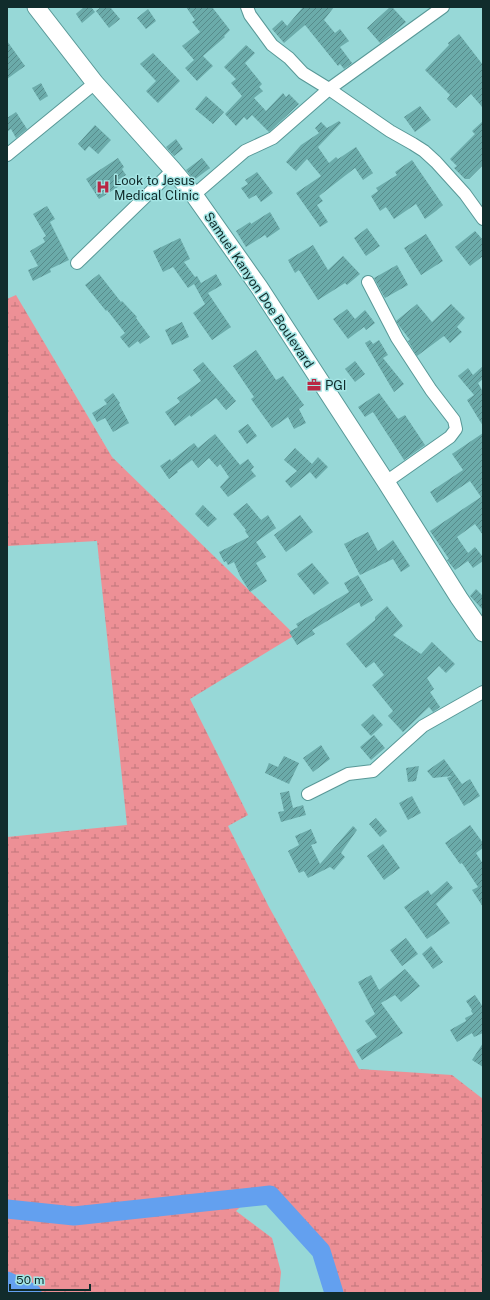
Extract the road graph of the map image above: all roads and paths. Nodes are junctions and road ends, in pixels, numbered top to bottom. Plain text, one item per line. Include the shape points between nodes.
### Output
1 (36, 7) edge
2 (247, 7) edge
3 (443, 7) edge
4 (95, 83) junction
5 (329, 89) junction
6 (7, 155) edge
7 (173, 170) junction
8 (194, 195) junction
9 (483, 219) edge
10 (77, 263) dead end
11 (368, 282) dead end
12 (386, 482) junction
13 (483, 633) edge
14 (483, 692) edge
15 (308, 794) dead end

1 - 4 street, Samuel Kanyon Doe Boulevard
2 - 5 street via 272,44 303,73
3 - 5 street
4 - 6 street
4 - 7 street, Samuel Kanyon Doe Boulevard
5 - 8 street via 273,138 246,151
5 - 9 street via 436,162 465,194
7 - 8 street, Samuel Kanyon Doe Boulevard
7 - 10 street
8 - 12 street, Samuel Kanyon Doe Boulevard via 259,287
11 - 12 street via 397,338 454,420 456,429 450,437
12 - 13 street, Samuel Kanyon Doe Boulevard
14 - 15 street via 423,726 372,771 348,774

